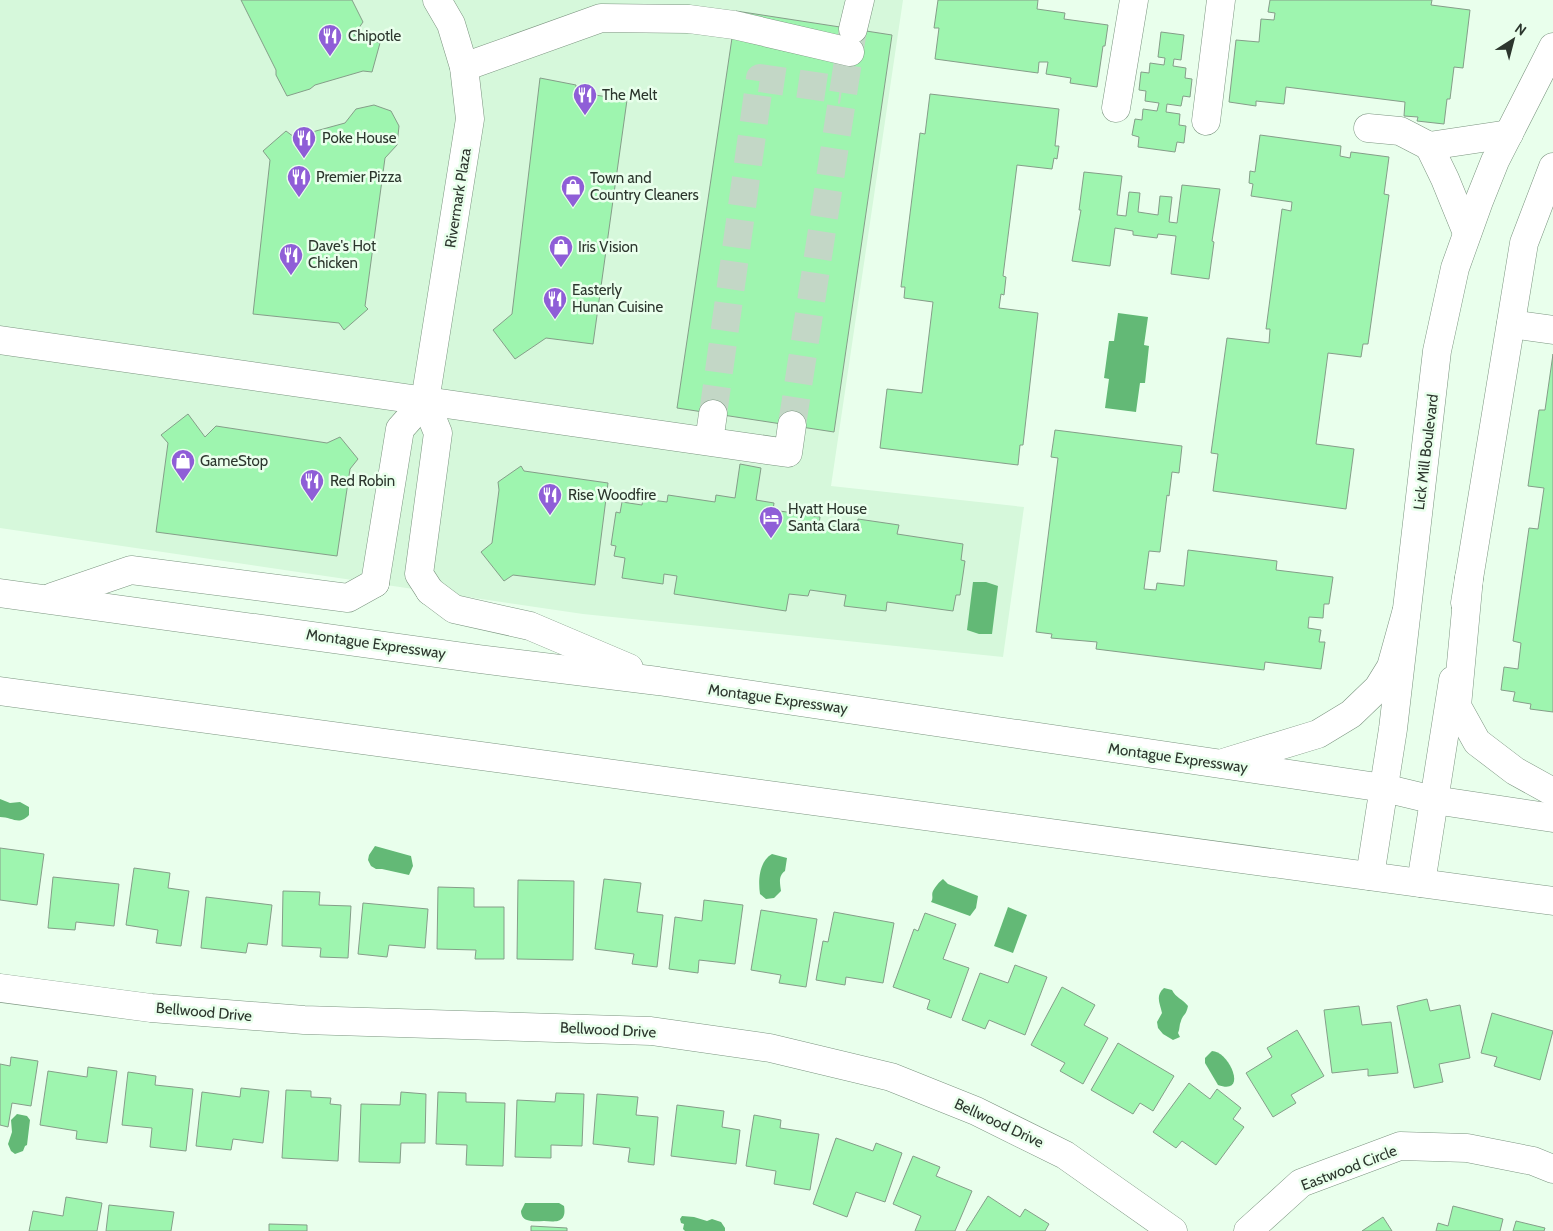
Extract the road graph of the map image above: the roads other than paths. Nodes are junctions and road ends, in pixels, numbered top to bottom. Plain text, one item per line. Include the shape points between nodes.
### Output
1 (437, 0) edge
2 (860, 0) edge
3 (1134, 0) edge
4 (1216, 1) edge
5 (1553, 48) edge
6 (464, 67) junction
7 (1116, 108) dead end
8 (1206, 121) dead end
9 (1368, 128) dead end
10 (1509, 134) junction
11 (1429, 146) junction
12 (1553, 167) edge
13 (1466, 233) junction
14 (1511, 324) junction
15 (1553, 330) edge
16 (0, 340) edge
17 (426, 401) junction
18 (713, 414) tunnel mouth
19 (792, 425) tunnel mouth
20 (709, 441) junction
21 (1469, 578) junction
22 (0, 593) edge
23 (47, 599) junction
24 (1406, 613) junction
25 (658, 681) junction
26 (0, 691) edge
27 (1219, 764) junction
28 (1384, 788) junction
29 (1553, 792) edge
30 (1434, 800) junction
31 (1553, 818) edge
32 (1370, 876) junction
33 (1421, 883) junction
34 (1553, 901) edge
35 (0, 988) edge
36 (1553, 1169) edge
37 (1173, 1231) edge
38 (1248, 1231) edge

1 - 6 main road, Rivermark Plaza via 451,24
2 - 6 main road via 851,40 698,20 601,18
3 - 7 main road
4 - 8 main road
5 - 10 main road, Lick Mill Boulevard
6 - 17 main road, Rivermark Plaza via 470,119
9 - 11 main road via 1400,132
10 - 11 main road
10 - 13 main road, Lick Mill Boulevard
11 - 13 main road
12 - 14 main road via 1524,243
13 - 24 main road, Lick Mill Boulevard via 1454,268 1437,351
14 - 15 main road
14 - 21 main road
16 - 17 main road
17 - 20 main road
17 - 23 main road via 400,429 375,583 348,598 131,570
17 - 25 main road, Rivermark Plaza via 438,433 419,574 430,591 454,609 530,626
18 - 20 main road
19 - 20 main road via 788,453
21 - 29 main road via 1457,706 1477,742 1515,770
21 - 30 main road
22 - 23 main road, Montague Expressway
23 - 25 main road, Montague Expressway
24 - 27 main road via 1391,667 1378,688 1351,714 1318,734
24 - 28 main road, Lick Mill Boulevard
25 - 27 main road, Montague Expressway
26 - 32 main road
27 - 28 main road, Montague Expressway
28 - 30 main road, Montague Expressway
28 - 32 main road, Lick Mill Boulevard
30 - 31 main road, Montague Expressway
30 - 33 main road
32 - 33 main road
33 - 34 main road
35 - 37 main road, Bellwood Drive via 150,1008 304,1020 651,1031 770,1048 891,1077 976,1111 1065,1155
36 - 38 main road, Eastwood Circle via 1533,1161 1467,1148 1400,1146 1302,1183

